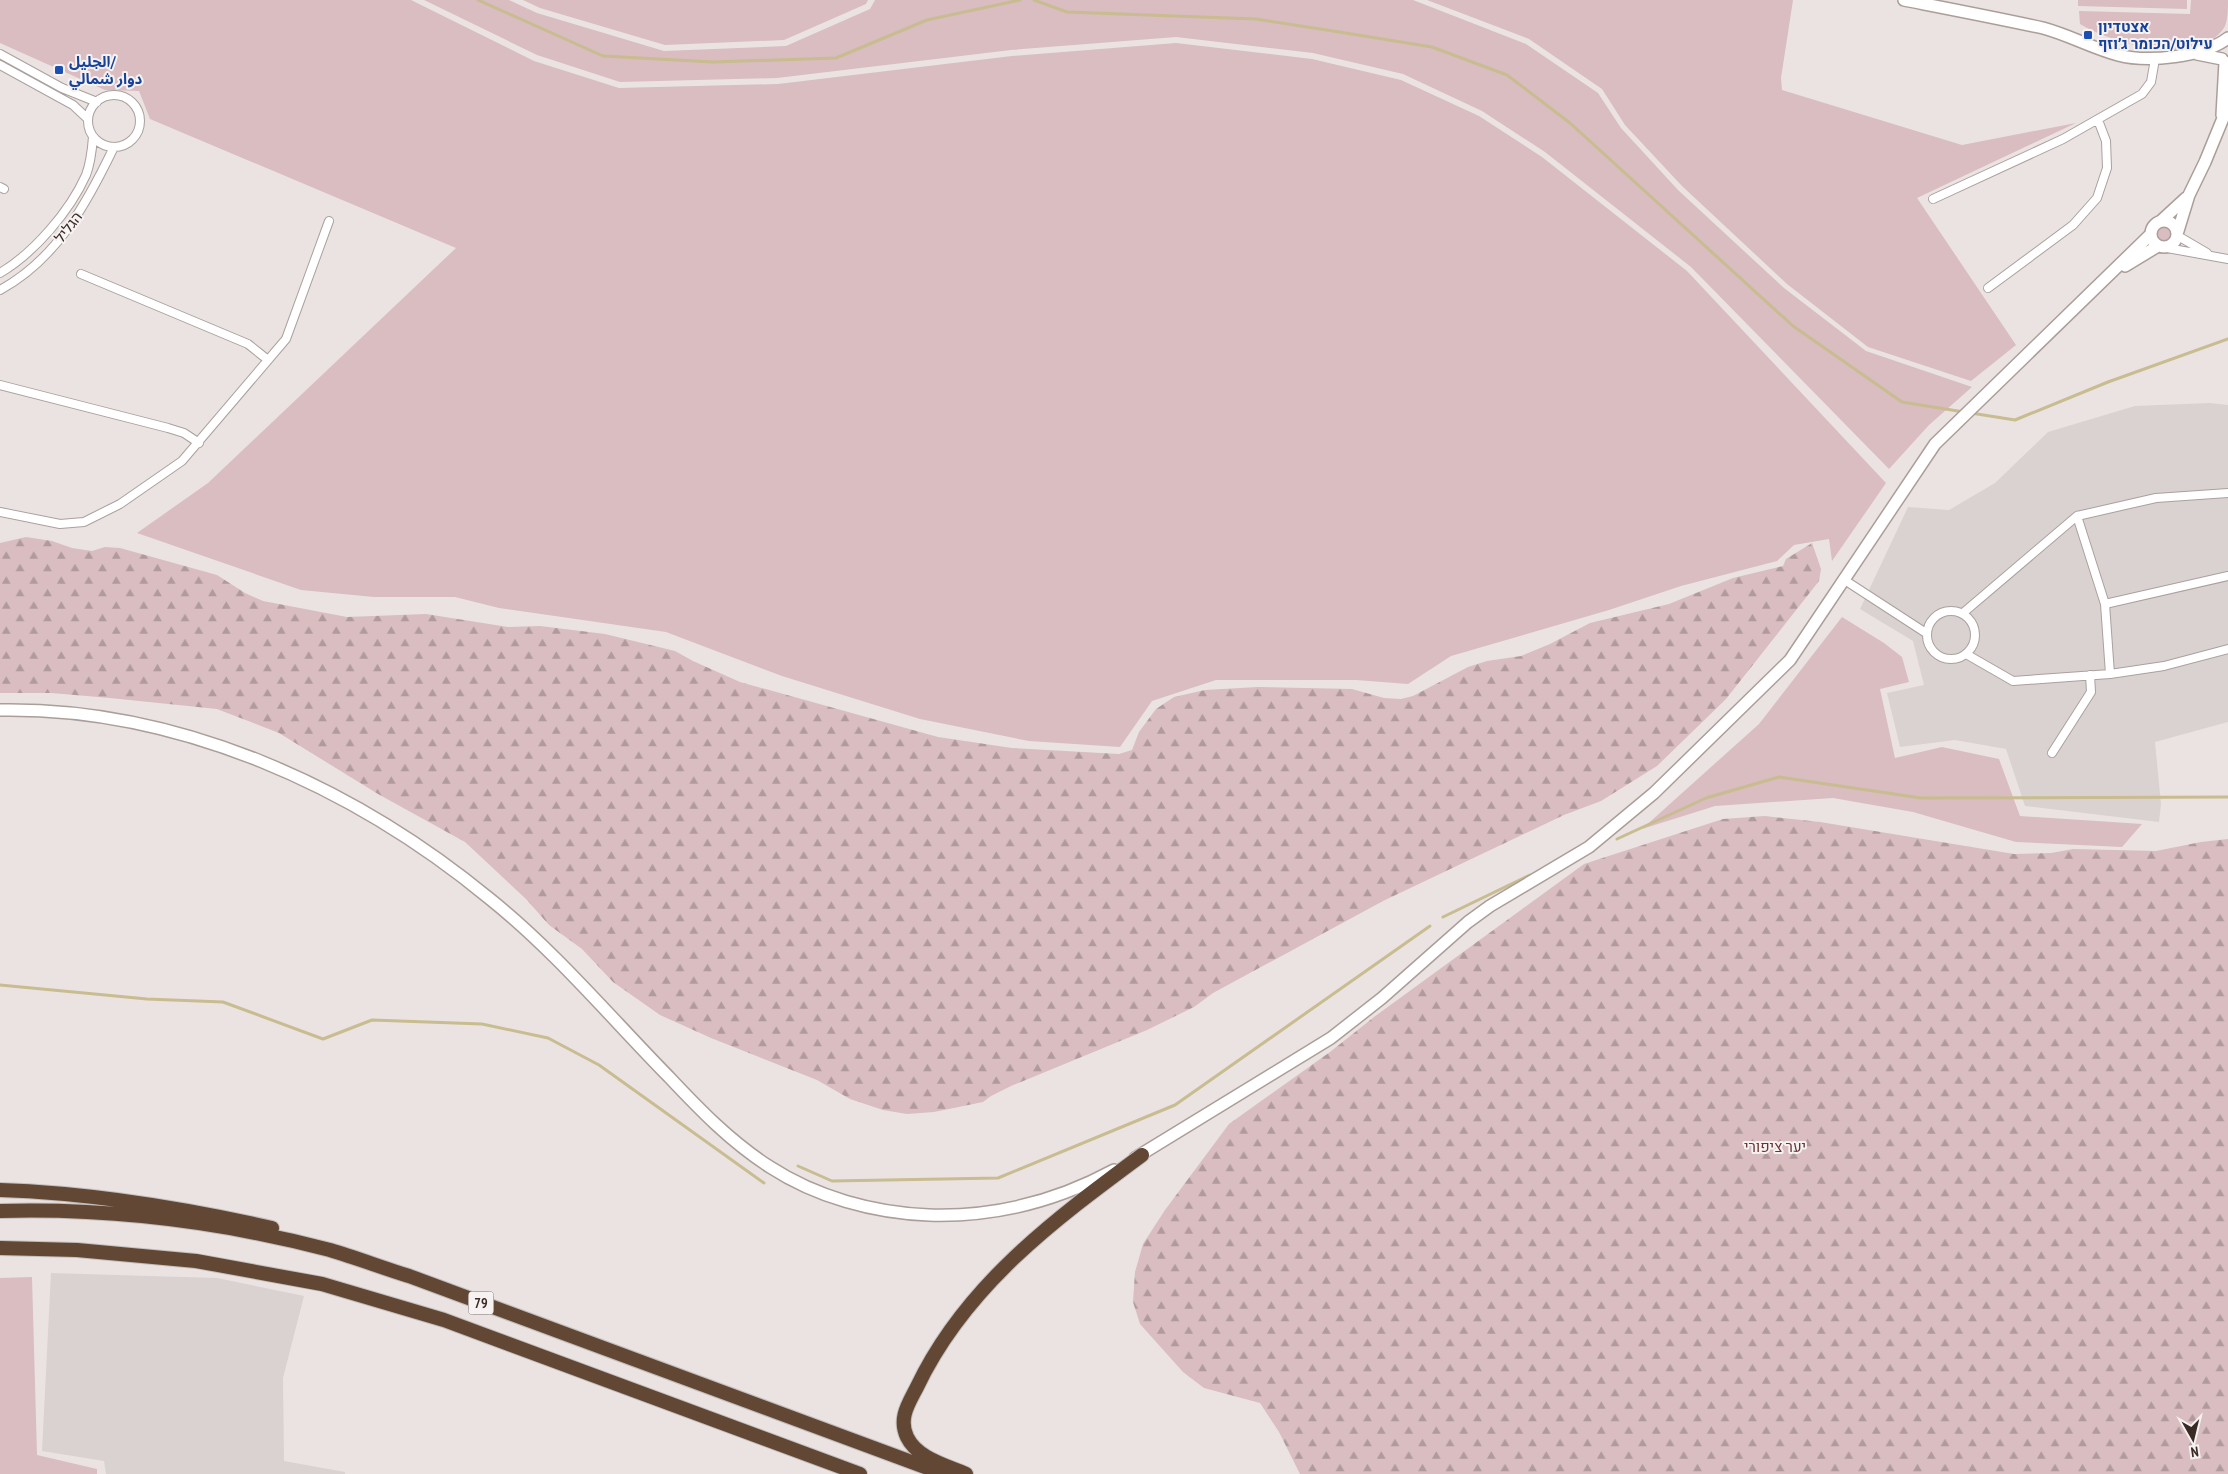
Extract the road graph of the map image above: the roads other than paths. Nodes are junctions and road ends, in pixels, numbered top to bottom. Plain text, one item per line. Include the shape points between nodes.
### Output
1 (1904, 0) edge
2 (2226, 40) edge
3 (2193, 53) junction
4 (0, 54) edge
5 (2156, 59) junction
6 (2225, 62) edge
7 (0, 65) edge
8 (96, 102) junction
9 (2228, 106) edge
10 (88, 119) junction
11 (2098, 120) junction
12 (2221, 125) junction
13 (93, 137) junction
14 (114, 147) junction
15 (2189, 195) junction
16 (1933, 199) dead end
17 (329, 221) dead end
18 (2161, 221) junction
19 (2151, 234) junction
20 (2178, 234) junction
21 (2162, 247) junction
22 (2213, 256) junction
23 (2228, 259) edge
24 (0, 272) edge
25 (81, 274) dead end
26 (2107, 278) junction
27 (1988, 288) dead end
28 (0, 290) edge
29 (268, 360) junction
30 (0, 385) edge
31 (199, 442) junction
32 (2228, 493) edge
33 (0, 512) edge
34 (2077, 516) junction
35 (2228, 576) edge
36 (1842, 579) junction
37 (2105, 604) junction
38 (1963, 613) junction
39 (1926, 633) junction
40 (2228, 649) edge
41 (1966, 654) junction
42 (2110, 674) junction
43 (2090, 675) junction
44 (0, 710) edge
45 (2052, 754) dead end
46 (1142, 1155) junction
47 (0, 1190) edge
48 (0, 1211) edge
49 (0, 1248) edge
50 (77, 1250) junction
51 (0, 1254) edge
52 (409, 1276) junction
53 (860, 1474) edge
54 (944, 1474) edge
55 (966, 1474) edge

1 - 5 main road via 2064,34 2119,56
2 - 3 main road
2 - 6 main road via 2220,52
3 - 5 main road
3 - 6 main road
4 - 8 street via 62,88
5 - 11 street via 2151,82 2142,94
6 - 12 main road
7 - 10 street via 73,106
8 - 10 street
8 - 14 street via 110,95 121,95 137,107 140,123 135,137 128,144
9 - 12 main road
10 - 13 street
11 - 16 street
11 - 27 street via 2106,141 2106,168 2097,198 2073,225
12 - 15 main road
13 - 14 street
13 - 24 street, הגליל via 86,174 65,210 48,232
14 - 28 street, הגליל via 94,188 63,236 39,261
15 - 18 main road
15 - 20 main road
17 - 29 street via 290,333
18 - 19 main road
18 - 20 main road via 2170,222
19 - 21 main road via 2154,243
19 - 26 main road
20 - 21 main road via 2174,243
20 - 22 street
21 - 22 street
21 - 26 main road
22 - 23 street
25 - 29 street via 248,344
26 - 36 main road via 1935,444
29 - 31 street
30 - 31 street via 168,428
31 - 33 street via 167,474 84,522 60,524
32 - 34 street via 2156,498
34 - 37 street
34 - 38 street
35 - 37 street
36 - 39 street
36 - 46 main road via 1790,660 1654,793 1589,847 1468,922 1331,1038
37 - 42 street
38 - 39 street via 1947,610 1939,613
38 - 41 street via 1974,625 1976,633 1975,641
39 - 41 street via 1936,654 1951,659
40 - 42 street via 2164,666
41 - 43 street via 2013,681
42 - 43 street
43 - 45 street via 2091,692
44 - 46 main road via 55,712 169,730 261,762 367,814 455,871 514,919 722,1132 771,1168 826,1195 866,1207 916,1215 967,1215 1008,1210 1038,1202 1104,1175
46 - 55 highway via 1066,1211 1003,1267 950,1332 920,1379 903,1414 906,1435 912,1447 921,1454
47 - 52 highway via 48,1192 145,1204 236,1220 327,1242
48 - 52 highway, 79 via 164,1218 289,1240
49 - 50 highway, 79
50 - 51 highway
50 - 53 highway, 79 via 196,1260 280,1275 383,1301 444,1320
52 - 54 highway, 79

